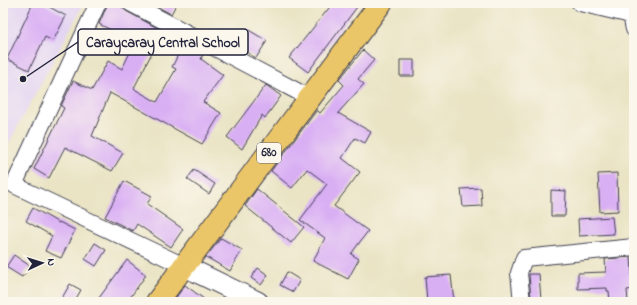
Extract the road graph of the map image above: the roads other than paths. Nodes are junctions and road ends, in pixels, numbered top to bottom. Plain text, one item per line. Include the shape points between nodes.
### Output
1 (98, 3) edge
2 (130, 3) edge
3 (381, 3) edge
4 (580, 3) edge
5 (634, 29) edge
6 (310, 98) junction
7 (9, 182) edge
8 (634, 247) edge
9 (184, 266) junction
10 (157, 302) edge
11 (258, 302) edge
12 (522, 302) edge

1 - 7 street
2 - 6 street
3 - 6 main road, 680
4 - 5 street via 631,15
6 - 9 main road, 680
7 - 9 street
8 - 12 street via 524,258 519,273
9 - 10 main road, 680
9 - 11 street

